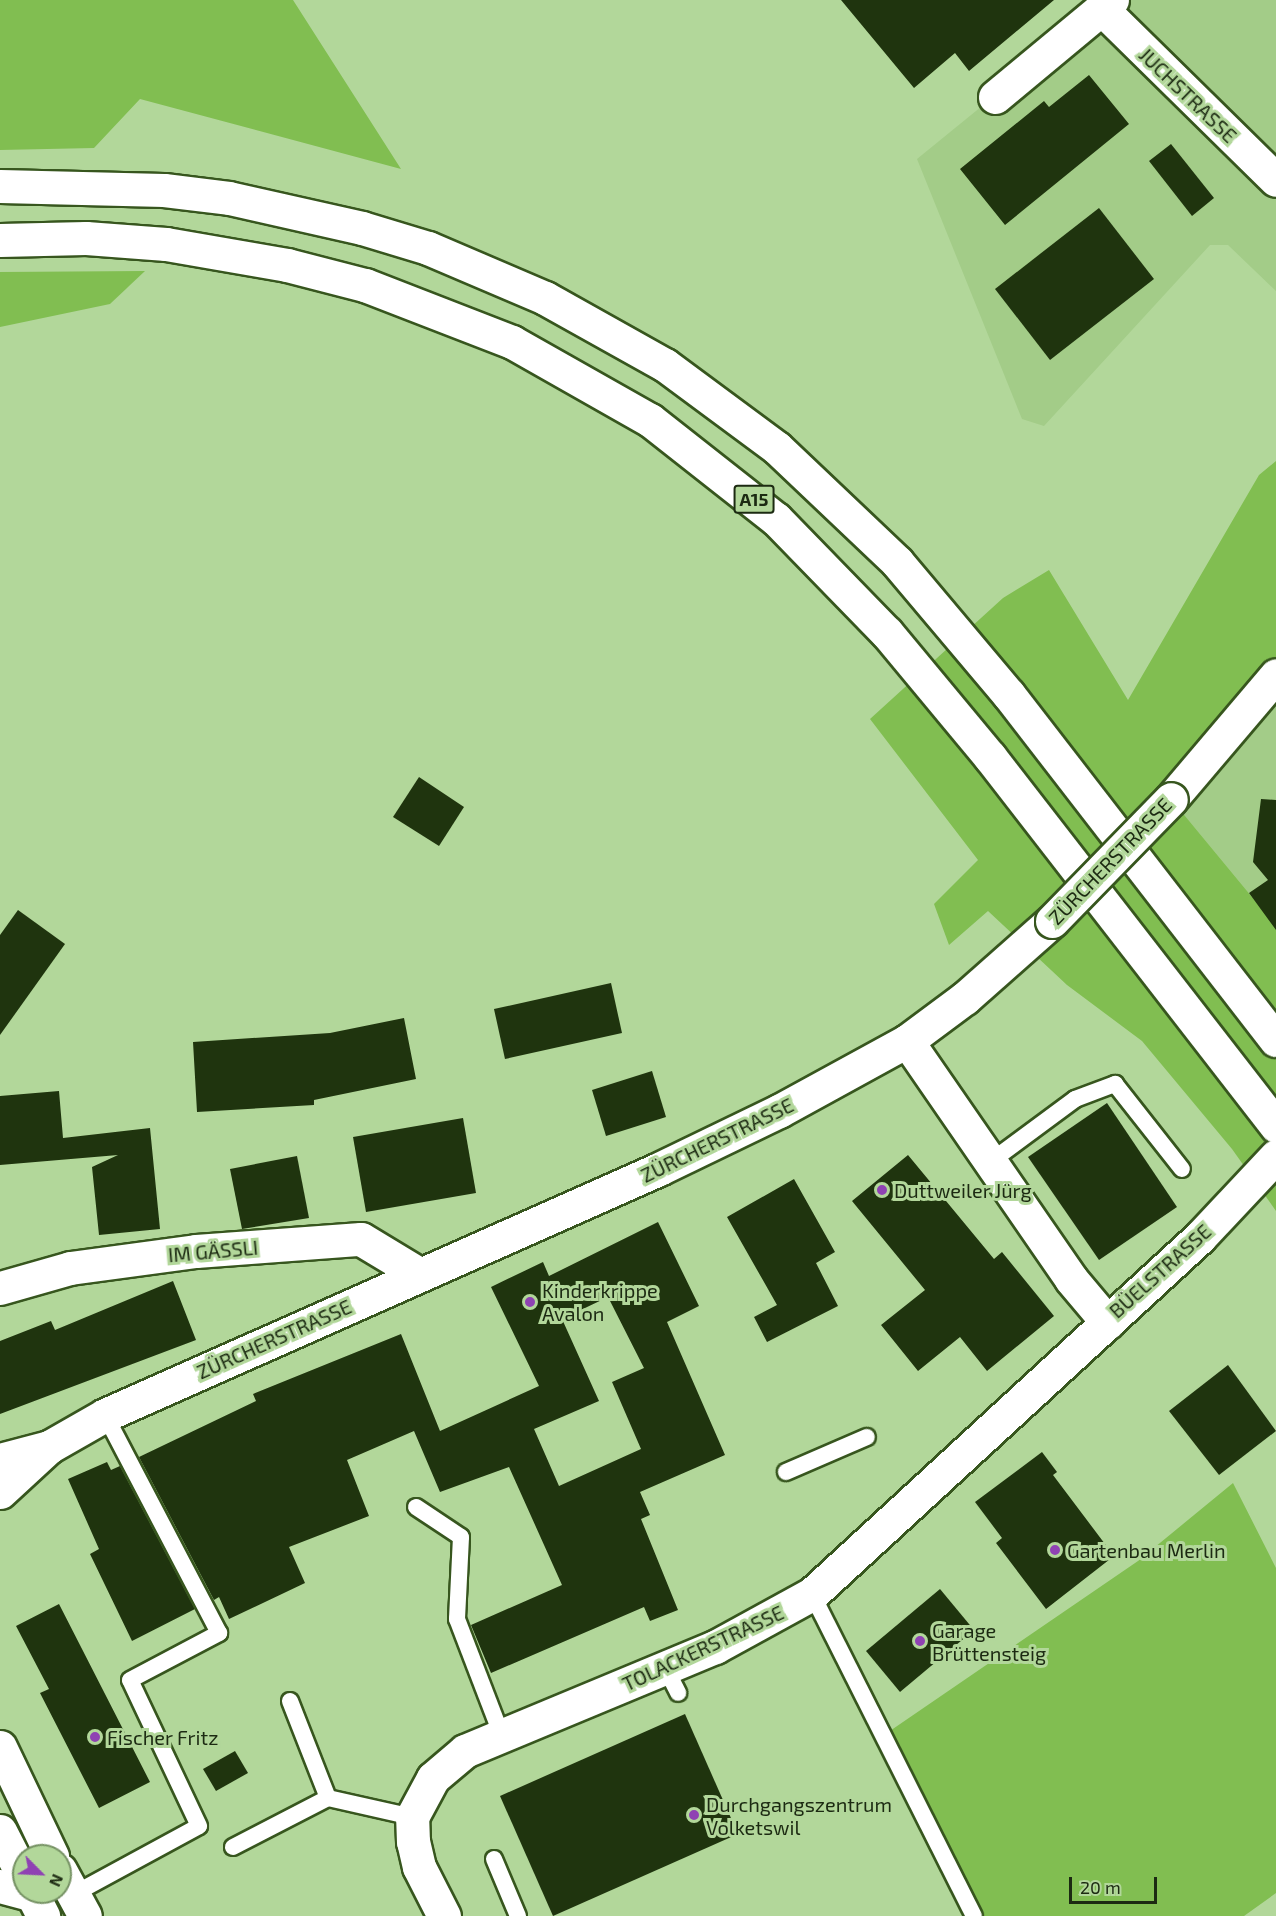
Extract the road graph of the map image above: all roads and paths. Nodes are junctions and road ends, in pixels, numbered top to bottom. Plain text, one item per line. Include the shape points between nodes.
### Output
1 (1107, 4) edge
2 (995, 97) dead end
3 (1276, 180) edge
4 (0, 186) edge
5 (0, 240) edge
6 (1276, 675) edge
7 (1276, 1040) edge
8 (907, 1041) junction
9 (1276, 1126) edge
10 (1276, 1156) edge
11 (990, 1162) junction
12 (1182, 1169) dead end
13 (419, 1274) junction
14 (0, 1288) edge
15 (1108, 1323) junction
16 (105, 1415) junction
17 (867, 1437) dead end
18 (49, 1447) junction
19 (0, 1460) edge
20 (786, 1472) dead end
21 (0, 1492) edge
22 (416, 1507) dead end
23 (812, 1594) junction
24 (290, 1701) dead end
25 (502, 1736) junction
26 (0, 1747) edge
27 (328, 1798) junction
28 (412, 1817) junction
29 (0, 1830) edge
30 (46, 1844) edge
31 (233, 1847) dead end
32 (12, 1854) edge
33 (494, 1859) dead end
34 (73, 1893) edge
35 (444, 1916) edge
36 (518, 1916) edge
37 (974, 1916) edge

1 - 2 main road, JUCHSTRASSE
1 - 3 main road, JUCHSTRASSE
4 - 7 main road, A15 via 164,190 240,200 362,228 449,257 545,298 665,365 777,448 897,562 982,662
5 - 9 main road, A15 via 86,238 166,244 287,264 365,285 512,342 650,420 776,519 887,633 1033,811
6 - 8 main road, ZÜRCHERSTRASSE, bridge via 1171,799 1052,921 965,998
8 - 11 main road, BÜELSTRASSE
8 - 13 main road, ZÜRCHERSTRASSE via 724,1139
10 - 15 main road, BÜELSTRASSE via 1224,1212
11 - 12 lane via 1075,1099 1115,1084
11 - 15 main road, BÜELSTRASSE via 1071,1279
13 - 14 main road, IM GÄSSLI via 361,1239 196,1251 70,1268
13 - 16 main road, ZÜRCHERSTRASSE
15 - 23 main road, TOLACKERSTRASSE
16 - 18 main road, ZÜRCHERSTRASSE
16 - 34 lane via 219,1633 130,1680 199,1827
17 - 20 lane
18 - 19 main road, ZÜRCHERSTRASSE
18 - 21 main road, ZÜRCHERSTRASSE
22 - 25 lane via 461,1537 457,1619
23 - 25 main road, TOLACKERSTRASSE via 671,1680
23 - 37 lane
24 - 27 lane
25 - 28 main road, TOLACKERSTRASSE via 465,1751 433,1778
26 - 30 main road
27 - 28 lane
27 - 31 lane
28 - 35 main road via 418,1867
29 - 32 main road
33 - 36 lane

